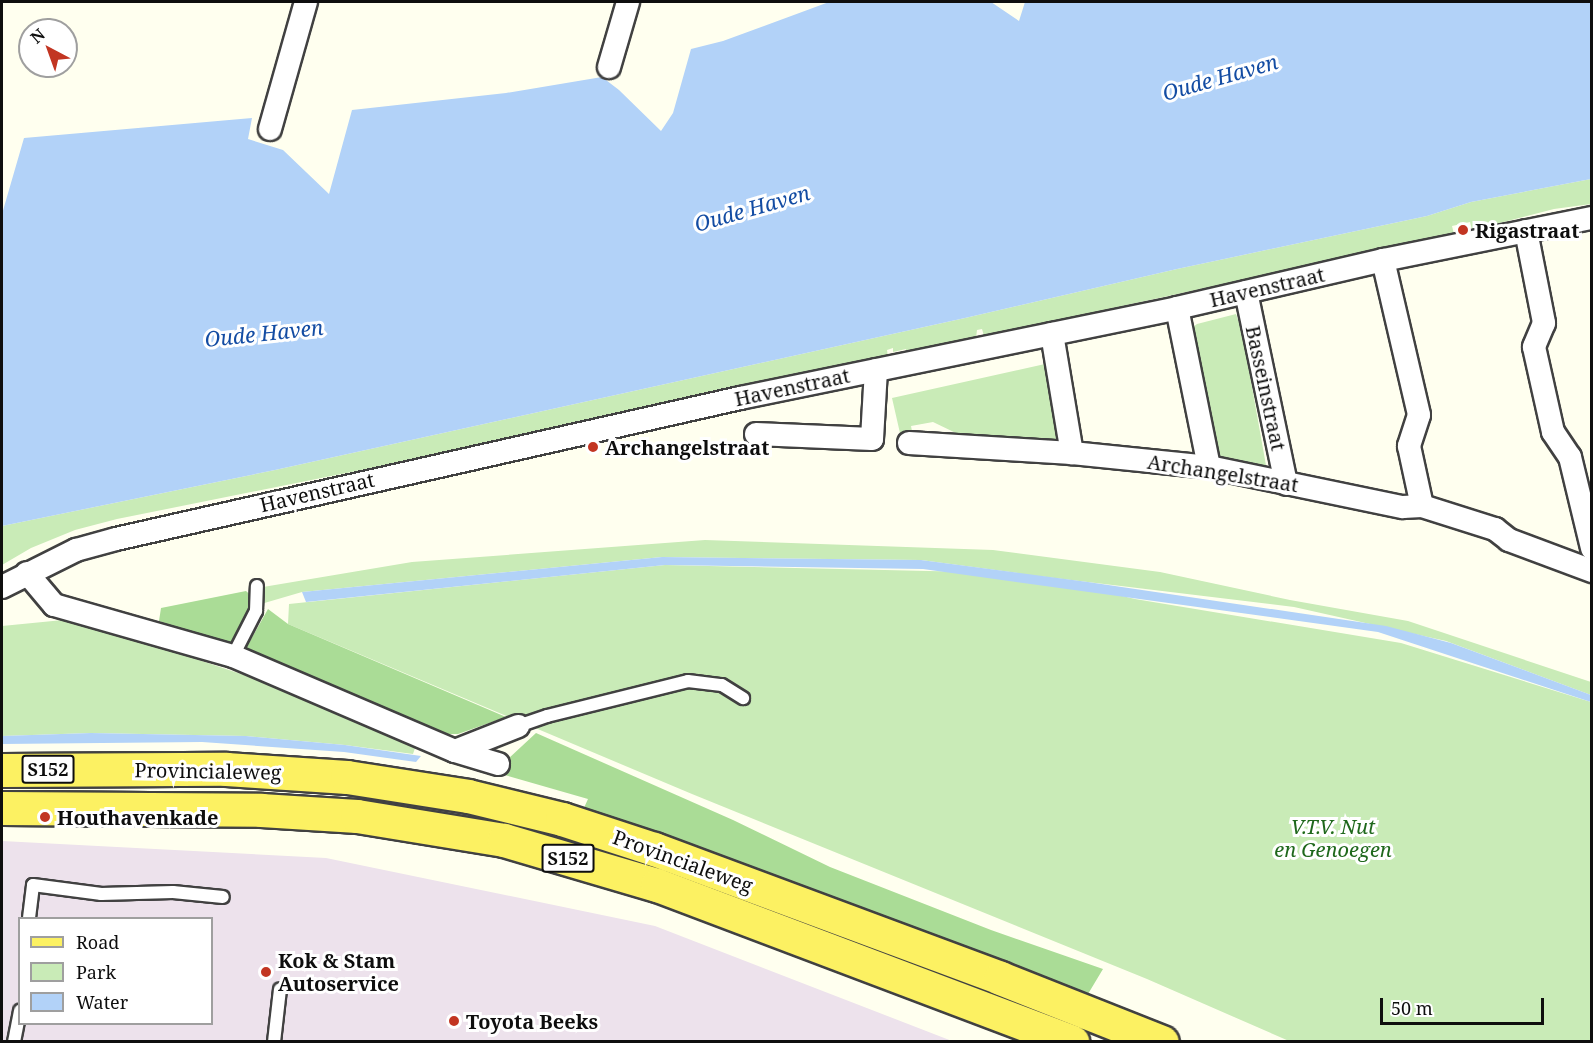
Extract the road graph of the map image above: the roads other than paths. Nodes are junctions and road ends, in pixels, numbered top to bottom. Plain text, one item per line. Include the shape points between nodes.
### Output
1 (306, 2) edge
2 (628, 2) edge
3 (609, 67) dead end
4 (270, 129) dead end
5 (1592, 218) edge
6 (1526, 231) junction
7 (1383, 260) junction
8 (1246, 292) junction
9 (1177, 308) junction
10 (1052, 334) junction
11 (876, 370) junction
12 (756, 434) dead end
13 (909, 443) dead end
14 (1072, 453) junction
15 (1209, 467) junction
16 (1286, 484) junction
17 (1422, 506) junction
18 (1592, 548) edge
19 (1592, 571) edge
20 (27, 573) junction
21 (257, 586) dead end
22 (2, 587) edge
23 (232, 656) junction
24 (743, 698) dead end
25 (518, 726) joint
26 (455, 751) junction
27 (498, 764) dead end
28 (2, 770) edge
29 (2, 808) edge
30 (223, 897) dead end
31 (29, 917) edge
32 (280, 989) dead end
33 (18, 1021) edge
34 (14, 1041) edge
35 (274, 1041) edge
36 (1072, 1041) edge
37 (1162, 1041) edge

1 - 4 street
2 - 3 street
5 - 6 street, Havenstraat
6 - 7 street, Havenstraat
6 - 18 street via 1544,323 1534,347 1553,432 1570,457
7 - 8 street, Havenstraat
7 - 17 street via 1419,415 1409,446
8 - 9 street, Havenstraat
8 - 16 street, Basseinstraat
9 - 10 street, Havenstraat
9 - 15 street
10 - 11 street, Havenstraat
10 - 14 street
11 - 12 street via 872,440
11 - 20 street, Havenstraat via 116,539 76,550
13 - 14 street, Archangelstraat
14 - 15 street, Archangelstraat
15 - 16 street, Archangelstraat
16 - 17 street, Archangelstraat via 1403,507
17 - 19 street, Archangelstraat
20 - 22 street, Havenstraat
20 - 23 street via 54,605
21 - 23 lane via 256,611
23 - 26 street
24 - 25 lane via 723,685 688,681
25 - 26 street
26 - 27 street
28 - 37 main road, Provincialeweg / S152 via 226,769 347,777 468,795 562,819 654,849
29 - 36 main road, Provincialeweg / S152 via 261,810 346,815 504,840 657,885
30 - 31 lane via 173,892 101,894 33,885
32 - 35 lane
33 - 34 lane

